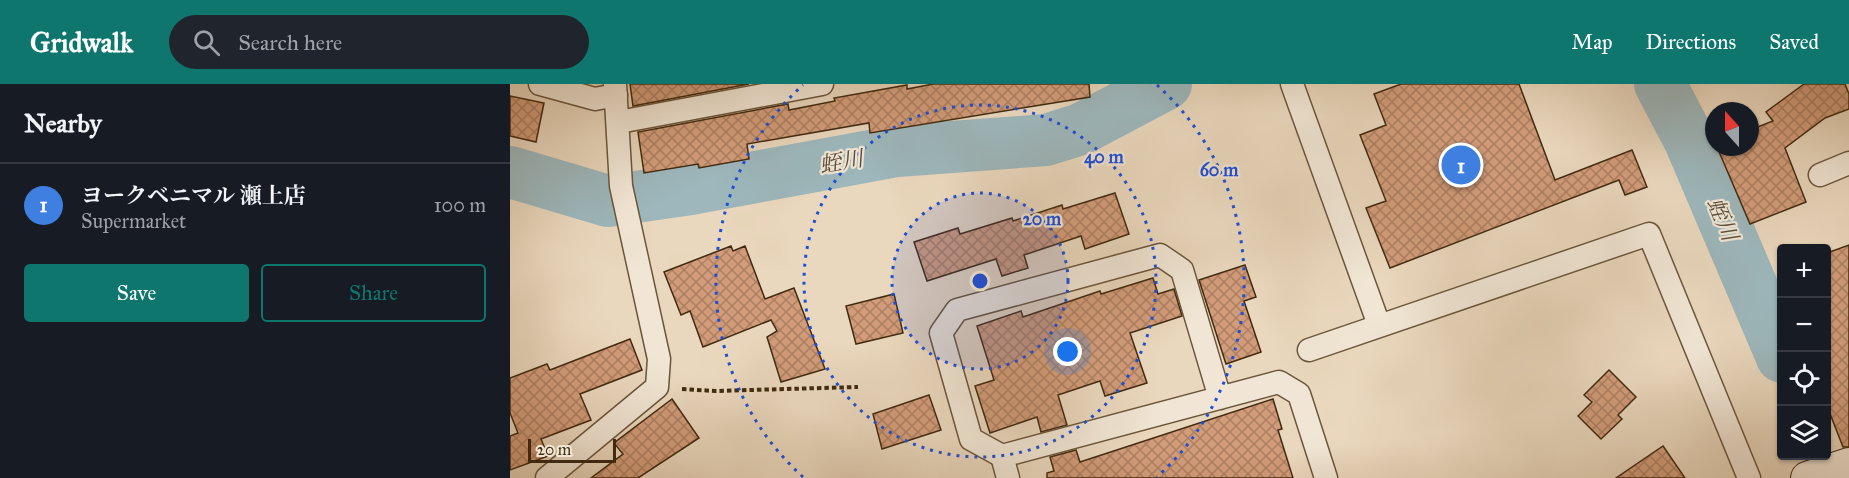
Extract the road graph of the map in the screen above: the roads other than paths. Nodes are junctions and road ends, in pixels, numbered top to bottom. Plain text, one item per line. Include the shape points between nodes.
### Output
1 (540, 84) edge
2 (822, 84) edge
3 (1292, 84) edge
4 (615, 90) edge
5 (619, 122) junction
6 (1849, 163) edge
7 (1820, 175) dead end
8 (1379, 325) junction
9 (1309, 350) dead end
10 (1220, 398) junction
11 (1002, 456) junction
12 (548, 478) edge
13 (1008, 478) edge
14 (1326, 478) edge
15 (1749, 478) edge

1 - 4 street via 595,99
2 - 5 street
3 - 8 street
4 - 5 street
5 - 12 street via 621,186 659,359 657,387
6 - 7 street
8 - 9 street
8 - 15 street via 1649,234
10 - 11 street
10 - 11 street via 1182,270 1160,255 957,310 941,333 970,439
10 - 14 street via 1279,382 1299,394
11 - 13 street

